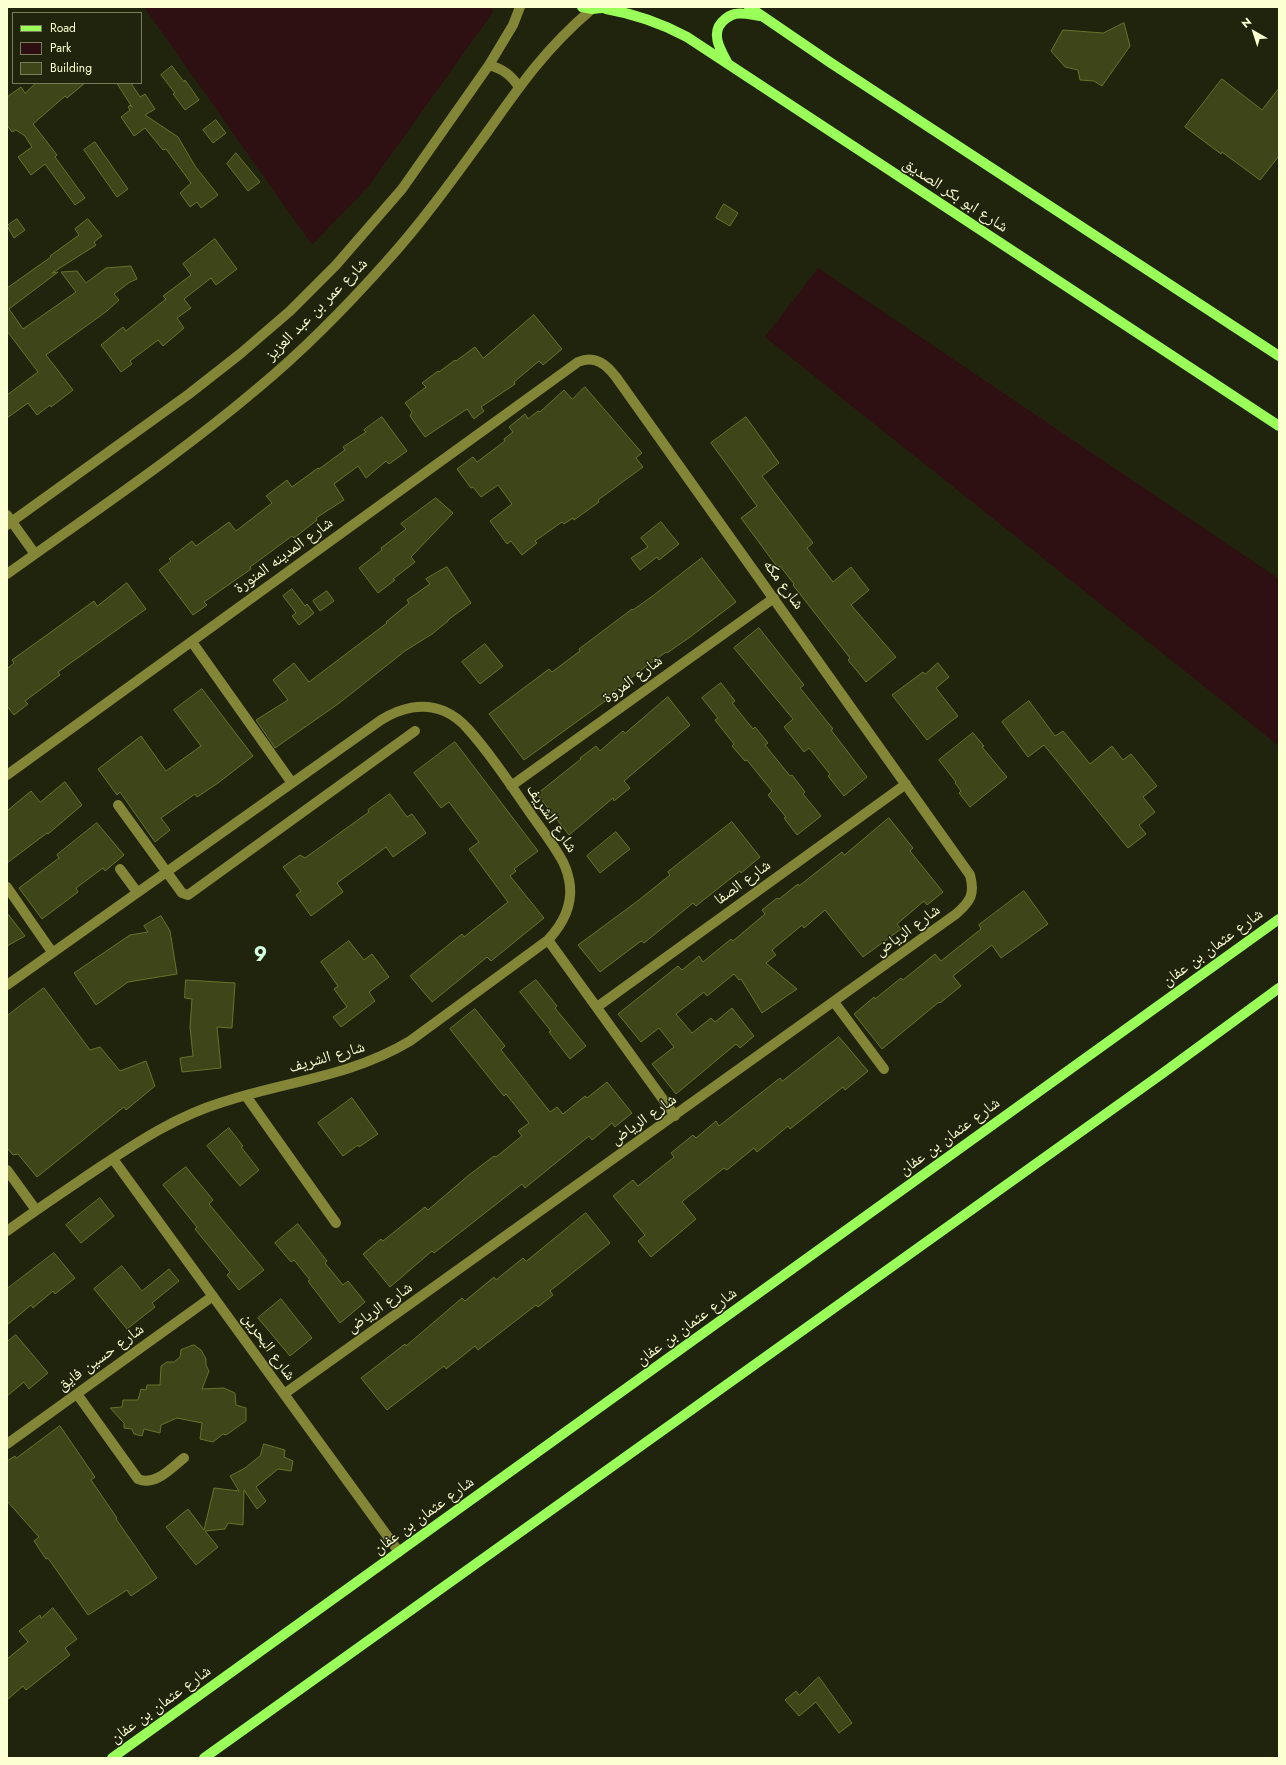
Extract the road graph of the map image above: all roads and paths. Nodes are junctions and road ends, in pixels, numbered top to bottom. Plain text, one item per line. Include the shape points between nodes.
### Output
1 (520, 7) edge
2 (749, 7) edge
3 (587, 8) edge
4 (609, 8) edge
5 (764, 16) junction
6 (727, 62) junction
7 (489, 65) junction
8 (519, 87) junction
9 (1279, 356) edge
10 (578, 362) joint
11 (1279, 426) edge
12 (9, 520) edge
13 (35, 554) junction
14 (7, 574) edge
15 (774, 598) junction
16 (192, 642) junction
17 (415, 731) dead end
18 (7, 775) edge
19 (292, 783) junction
20 (906, 784) junction
21 (511, 786) junction
22 (118, 805) dead end
23 (952, 847) joint
24 (120, 869) dead end
25 (166, 872) junction
26 (7, 887) edge
27 (137, 892) junction
28 (1279, 919) edge
29 (548, 940) junction
30 (52, 952) junction
31 (7, 985) edge
32 (1279, 988) edge
33 (834, 1002) junction
34 (597, 1007) junction
35 (884, 1069) dead end
36 (246, 1096) junction
37 (675, 1116) junction
38 (113, 1159) junction
39 (7, 1170) edge
40 (36, 1210) junction
41 (336, 1223) dead end
42 (7, 1231) edge
43 (213, 1296) junction
44 (77, 1394) junction
45 (284, 1394) junction
46 (7, 1444) edge
47 (184, 1458) dead end
48 (400, 1552) junction
49 (112, 1758) edge
50 (204, 1758) edge

1 - 7 street, شارع عمر بن عبد العزيز via 513,25
2 - 5 main road
3 - 4 main road, شارع ابو بكر الصديق
3 - 8 street, شارع عمر بن عبد العزيز via 552,45
4 - 6 main road, شارع ابو بكر الصديق via 668,27
5 - 6 main road via 734,14 720,24 717,40
5 - 9 main road via 831,63
6 - 11 main road, شارع ابو بكر الصديق
7 - 8 street via 503,70
7 - 12 street, شارع عمر بن عبد العزيز via 402,189 336,265 290,311 189,394
8 - 13 street, شارع عمر بن عبد العزيز via 429,212 390,259 305,346 212,426
10 - 15 street, شارع مكه via 598,360 611,370
10 - 16 street, شارع المدينه المنورة
12 - 13 street
13 - 14 street, شارع عمر بن عبد العزيز
15 - 20 street, شارع مكه
15 - 21 street, شارع المروة
16 - 18 street, شارع المدينه المنورة
16 - 19 street
17 - 25 street via 191,894 182,893
19 - 21 street, شارع الشريف via 391,713 423,707 442,710 461,722
19 - 25 street, شارع الشريف
20 - 23 street, شارع مكه
20 - 34 street, شارع الصفا
21 - 29 street, شارع الشريف via 557,853 568,875 570,887 567,911
22 - 25 street
23 - 33 street, شارع الرياض via 970,874 973,885 969,902
24 - 27 street
25 - 27 street, شارع الشريف
26 - 30 street
27 - 30 street, شارع الشريف
28 - 48 main road, شارع عثمان بن عفان
29 - 34 street
29 - 36 street, شارع الشريف via 393,1052 344,1071
30 - 31 street, شارع الشريف
32 - 50 main road
33 - 35 street
33 - 37 street, شارع الرياض
34 - 37 street
36 - 38 street, شارع الشريف via 177,1119
36 - 41 street
37 - 45 street, شارع الرياض
38 - 40 street, شارع الشريف
38 - 43 street, شارع البحرين
39 - 40 street
40 - 42 street, شارع الشريف
43 - 44 street, شارع حسين فايق
43 - 45 street, شارع البحرين
44 - 46 street, شارع حسين فايق
44 - 47 street via 138,1479 153,1481
45 - 48 street, شارع البحرين
48 - 49 main road, شارع عثمان بن عفان

